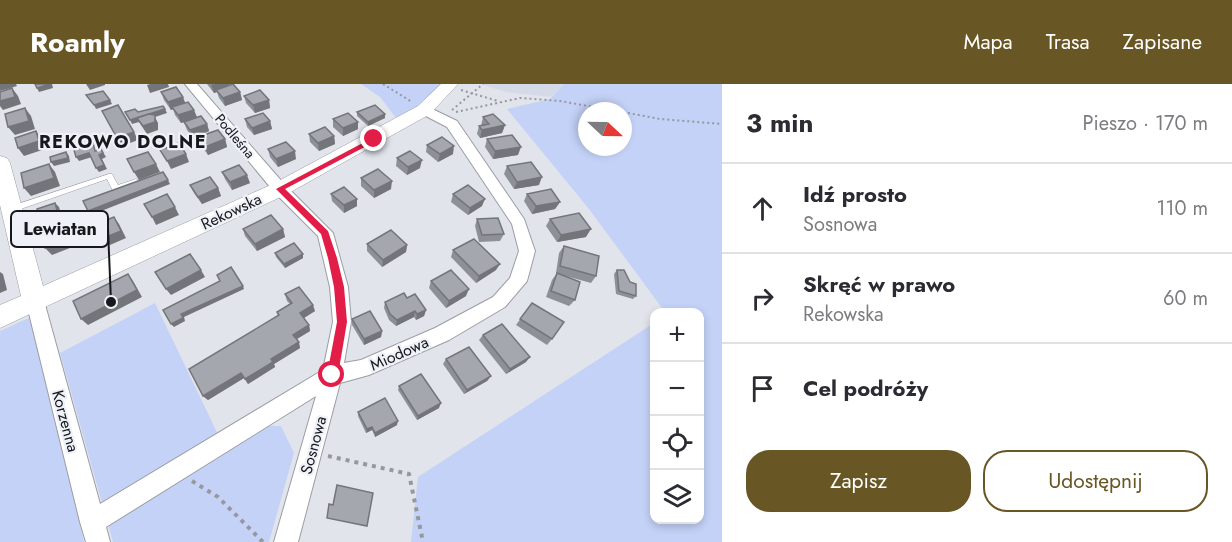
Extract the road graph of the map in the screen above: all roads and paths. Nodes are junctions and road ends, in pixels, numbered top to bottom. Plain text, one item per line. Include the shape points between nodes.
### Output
1 (192, 84) edge
2 (383, 84) edge
3 (483, 84) edge
4 (449, 85) edge
5 (472, 94) junction
6 (500, 101) junction
7 (578, 105) edge
8 (432, 113) junction
9 (632, 114) edge
10 (722, 123) edge
11 (0, 163) edge
12 (136, 181) edge
13 (280, 189) junction
14 (12, 209) junction
15 (35, 301) junction
16 (0, 317) edge
17 (332, 375) junction
18 (311, 452) junction
19 (175, 470) junction
20 (95, 532) edge
21 (263, 542) edge
22 (286, 542) edge
23 (423, 542) edge

1 - 13 street, Podleśna
2 - 8 path
3 - 5 path
4 - 5 path
4 - 8 street, Rekowska
5 - 6 path
5 - 8 path via 458,107
6 - 7 path via 520,98
6 - 8 path
8 - 13 street, Rekowska
8 - 17 street, Miodowa via 452,124 519,224 527,251 518,281 499,302 442,334 362,369
9 - 10 path
11 - 14 street
12 - 14 lane via 116,189 109,176
13 - 15 street, Rekowska
13 - 17 street, Sosnowa via 325,233 333,258 342,322
14 - 15 street
15 - 16 street, Rekowska
15 - 20 street, Korzenna
17 - 18 street, Sosnowa
17 - 19 street, Miodowa
18 - 22 street, Sosnowa
18 - 23 path via 409,474
19 - 20 street, Miodowa
19 - 21 path via 218,497

